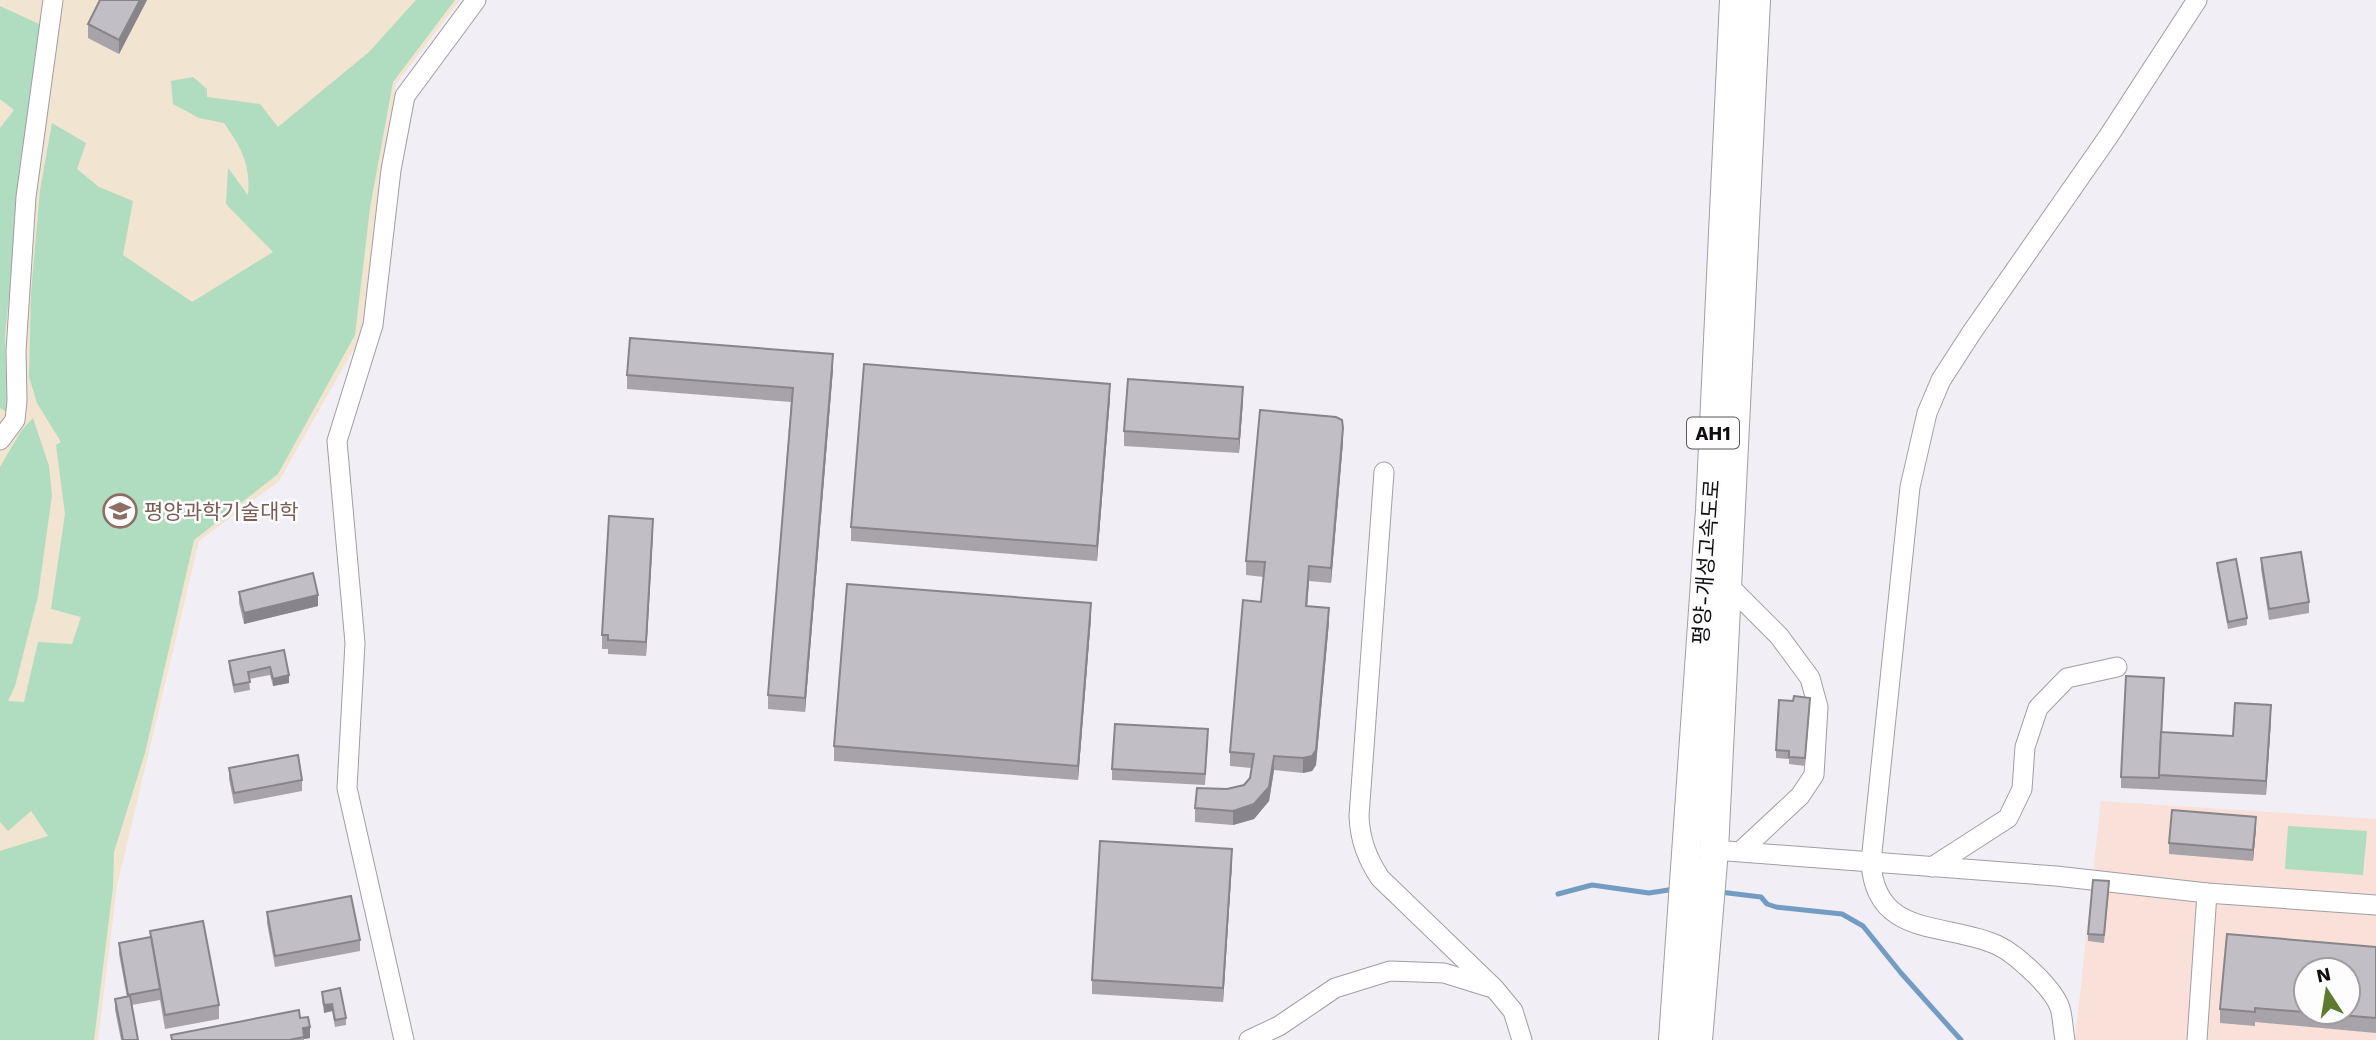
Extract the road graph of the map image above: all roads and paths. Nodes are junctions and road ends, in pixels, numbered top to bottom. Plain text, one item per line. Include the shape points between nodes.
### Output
1 (53, 0) edge
2 (476, 0) edge
3 (1734, 0) edge
4 (1756, 0) edge
5 (2197, 0) edge
6 (0, 440) edge
7 (1384, 472) dead end
8 (1727, 584) junction
9 (2117, 667) dead end
10 (1714, 858) junction
11 (1871, 862) junction
12 (1932, 867) junction
13 (2207, 893) junction
14 (1697, 897) junction
15 (2376, 905) edge
16 (1494, 988) junction
17 (404, 1040) edge
18 (1249, 1040) edge
19 (1522, 1040) edge
20 (1673, 1040) edge
21 (1698, 1040) edge
22 (2065, 1040) edge
23 (2197, 1040) edge

1 - 6 street via 26,197 15,420
2 - 17 street via 405,96 391,170 373,325 337,440 355,643 347,788
3 - 10 highway, 평양-개성고속도로 / AH1 via 1710,510
4 - 8 highway, 평양-개성고속도로 / AH1
5 - 11 street via 1972,332 1941,380 1927,413 1910,487
7 - 16 street via 1359,816 1362,840 1380,878
8 - 10 highway, 평양-개성고속도로 / AH1
8 - 10 street via 1779,636 1810,678 1818,707 1814,775 1800,796
9 - 12 street via 2067,678 2038,708 2025,747 2022,789 2008,818
10 - 11 street
10 - 14 highway, 평양-개성고속도로 / AH1
11 - 12 street
11 - 22 street via 1877,891 1891,911 1918,926 1994,944 2012,953 2043,982 2060,1007
12 - 13 street
13 - 15 street
13 - 23 street
14 - 20 highway, 평양-개성고속도로 / AH1
14 - 21 highway, 평양-개성고속도로 / AH1
16 - 18 street via 1444,973 1390,971 1335,988 1279,1026
16 - 19 street via 1513,1011

